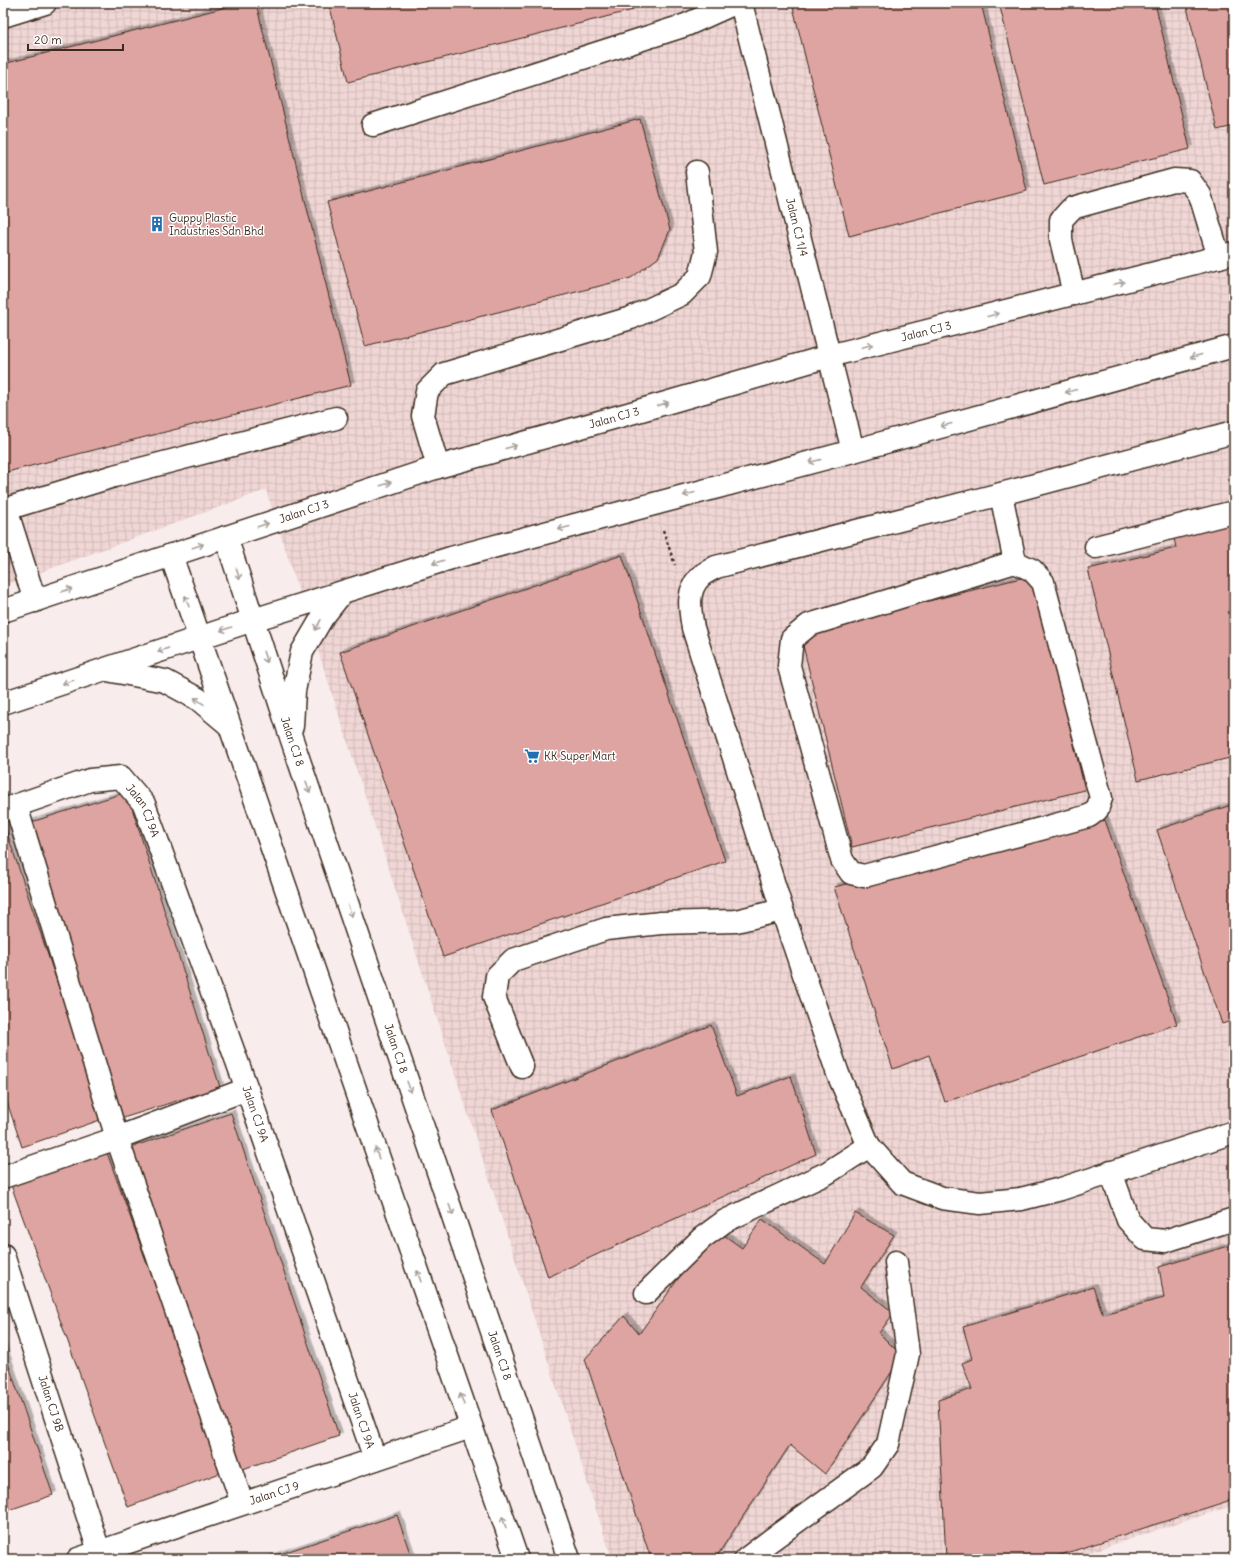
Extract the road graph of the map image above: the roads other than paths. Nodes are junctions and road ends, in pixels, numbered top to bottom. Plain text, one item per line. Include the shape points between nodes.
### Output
1 (45, 3) edge
2 (735, 3) edge
3 (741, 3) edge
4 (3, 16) edge
5 (373, 125) dead end
6 (697, 172) dead end
7 (1227, 255) edge
8 (1074, 294) junction
9 (1234, 346) edge
10 (829, 356) junction
11 (336, 418) dead end
12 (1234, 432) edge
13 (853, 451) junction
14 (438, 467) junction
15 (1001, 494) junction
16 (4, 509) edge
17 (1234, 512) edge
18 (226, 537) junction
19 (1096, 547) dead end
20 (171, 555) junction
21 (1015, 562) junction
22 (341, 594) junction
23 (35, 601) junction
24 (3, 611) edge
25 (253, 620) junction
26 (200, 638) junction
27 (105, 670) junction
28 (3, 703) edge
29 (229, 725) junction
30 (291, 737) junction
31 (10, 808) edge
32 (782, 910) junction
33 (522, 1067) dead end
34 (247, 1089) junction
35 (1234, 1132) edge
36 (117, 1138) junction
37 (869, 1146) junction
38 (1111, 1172) junction
39 (3, 1177) edge
40 (1234, 1219) edge
41 (3, 1255) edge
42 (896, 1262) dead end
43 (646, 1293) dead end
44 (471, 1427) junction
45 (375, 1459) junction
46 (242, 1503) junction
47 (99, 1551) junction
48 (78, 1559) edge
49 (517, 1559) edge
50 (569, 1559) edge
51 (746, 1559) edge

1 - 4 street
2 - 5 street via 686,25
3 - 10 street, Jalan CJ 1/4
6 - 14 street via 706,252 700,276 682,294 631,318 444,374 427,391 423,416
8 -> 7 street, Jalan CJ 3
7 - 8 street via 1200,195 1190,181 1174,180 1072,208 1061,220 1061,240
10 -> 8 street, Jalan CJ 3
9 -> 13 street
10 - 13 street, Jalan CJ 1/4
14 -> 10 street, Jalan CJ 3
11 - 16 street via 114,476
12 - 15 street
13 -> 22 street via 451,558
18 -> 14 street, Jalan CJ 3
15 - 21 street
15 - 32 street via 716,567 700,577 691,591 689,607 693,628
16 - 23 street
17 - 19 street
20 -> 18 street, Jalan CJ 3
18 -> 25 street, Jalan CJ 8
23 -> 20 street, Jalan CJ 3
26 -> 20 street
21 - 21 street via 1032,570 1042,582 1101,798 1097,810 1089,816 864,876 851,873 842,860 789,666 792,639 809,625
22 - 25 street
22 -> 30 street via 322,618 302,652 294,691
23 - 24 street, Jalan CJ 3
25 -> 26 street
25 -> 30 street, Jalan CJ 8
26 -> 27 street
26 - 29 street
27 -> 28 street
29 -> 27 street via 198,699 165,681
44 -> 29 street
30 -> 50 street, Jalan CJ 8
31 - 34 street, Jalan CJ 9A via 90,780 121,777 144,804
31 - 36 street
32 - 33 street via 736,921 661,923 606,929 513,960 497,976 494,997
32 - 37 street via 838,1074
34 - 36 street
34 - 45 street, Jalan CJ 9A
35 - 38 street
36 - 39 street
36 - 46 street
37 - 38 street via 902,1182 942,1198 980,1203 1021,1199
37 - 43 street via 827,1173 725,1222 702,1238
38 - 40 street via 1128,1220 1145,1239 1165,1241
41 - 47 street, Jalan CJ 9B
42 - 51 street via 908,1354 888,1444 872,1467
44 - 45 street, Jalan CJ 9
49 -> 44 street
45 - 46 street, Jalan CJ 9
46 - 47 street, Jalan CJ 9
47 - 48 street, Jalan CJ 9

